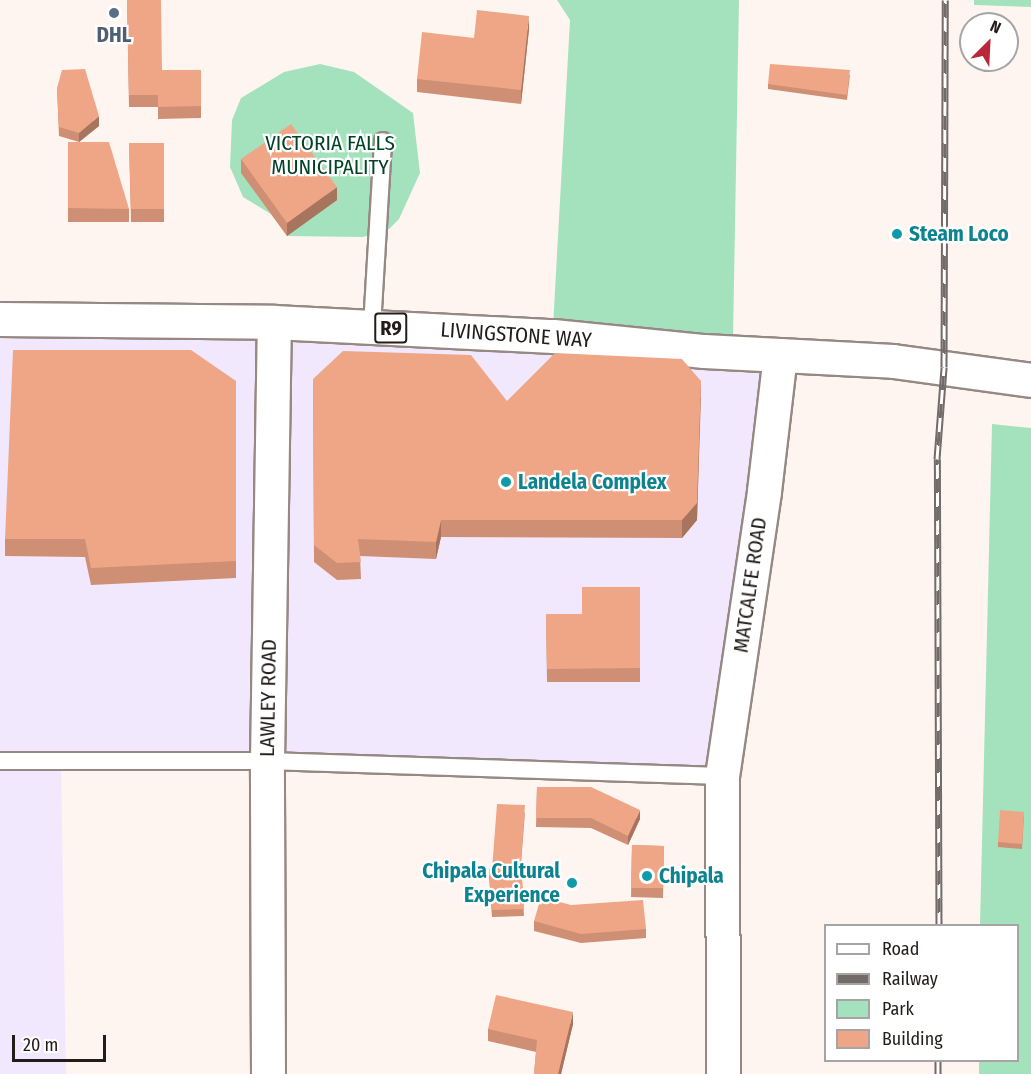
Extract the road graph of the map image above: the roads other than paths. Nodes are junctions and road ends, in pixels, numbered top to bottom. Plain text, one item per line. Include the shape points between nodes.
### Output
1 (383, 141) dead end
2 (0, 319) edge
3 (274, 322) junction
4 (372, 327) junction
5 (780, 355) junction
6 (1031, 380) edge
7 (0, 761) edge
8 (267, 761) junction
9 (722, 776) junction
10 (268, 1074) edge
11 (723, 1074) edge

1 - 4 lane
2 - 3 main road, LIVINGSTONE WAY / R9
3 - 4 main road, LIVINGSTONE WAY / R9
3 - 8 main road, LAWLEY ROAD
4 - 5 main road, LIVINGSTONE WAY / R9 via 553,336
5 - 6 main road, LIVINGSTONE WAY / R9 via 893,361
5 - 9 main road, MATCALFE ROAD
7 - 8 lane
8 - 9 lane
8 - 10 main road, LAWLEY ROAD
9 - 11 main road, MATCALFE ROAD

